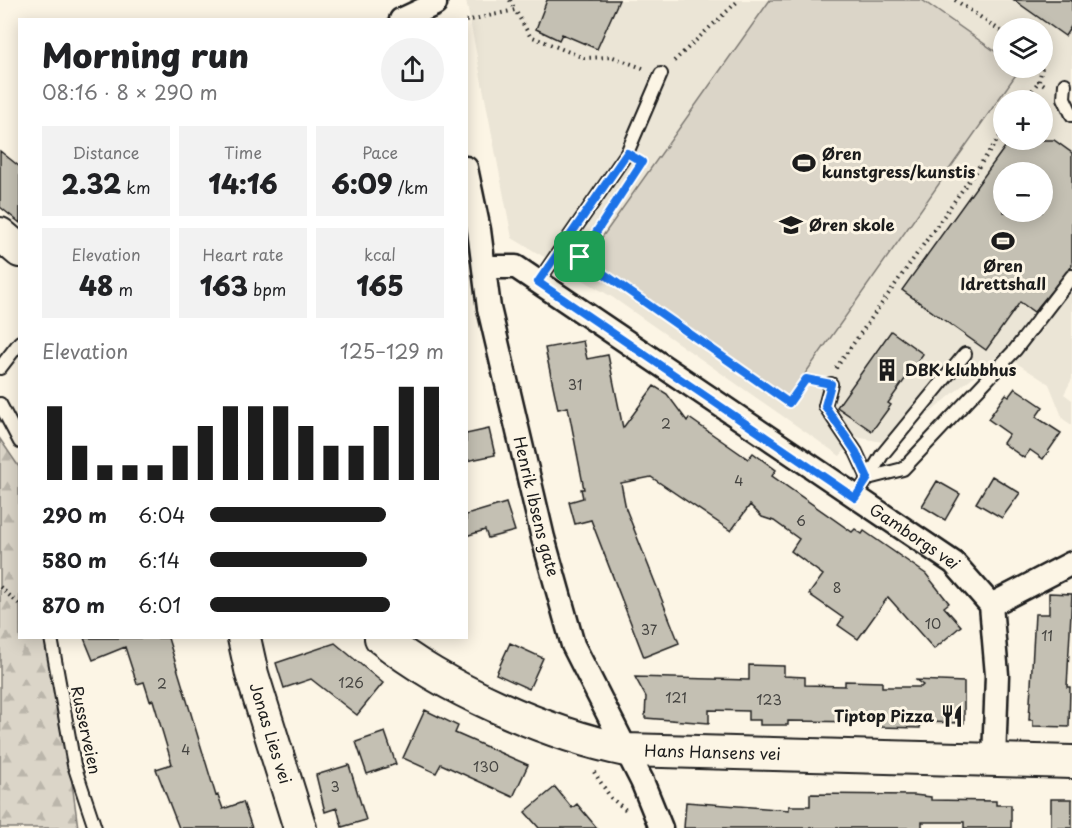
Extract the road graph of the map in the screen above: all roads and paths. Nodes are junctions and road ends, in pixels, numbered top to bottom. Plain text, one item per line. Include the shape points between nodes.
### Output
1 (510, 0) edge
2 (738, 0) edge
3 (955, 0) edge
4 (436, 8) edge
5 (515, 10) junction
6 (407, 18) edge
7 (468, 21) edge
8 (993, 26) edge
9 (661, 74) junction
10 (1038, 81) dead end
11 (1065, 84) dead end
12 (1032, 90) edge
13 (1072, 115) edge
14 (993, 146) edge
15 (468, 179) edge
16 (0, 234) edge
17 (586, 248) dead end
18 (18, 249) edge
19 (484, 267) junction
20 (1072, 276) edge
21 (538, 282) junction
22 (18, 345) edge
23 (965, 354) dead end
24 (0, 368) edge
25 (831, 384) junction
26 (0, 404) edge
27 (18, 438) edge
28 (868, 478) junction
29 (855, 498) junction
30 (1072, 563) edge
31 (0, 586) edge
32 (18, 603) edge
33 (991, 605) junction
34 (51, 639) edge
35 (244, 639) edge
36 (382, 639) edge
37 (626, 750) junction
38 (994, 760) junction
39 (1072, 762) edge
40 (590, 767) dead end
41 (626, 810) dead end
42 (95, 828) edge
43 (300, 828) edge
44 (661, 828) edge

1 - 5 path
2 - 9 path
3 - 8 path
4 - 6 street
5 - 7 path
5 - 9 path via 530,36 584,58 613,57
9 - 21 lane via 627,153
10 - 12 path
11 - 13 lane via 1064,98
14 - 25 path via 837,364
15 - 19 street, Henrik Ibsens gate
16 - 18 main road
17 - 25 path via 580,257 789,403 806,379
19 - 21 street, Gamborgs vei via 516,267
19 - 37 street, Henrik Ibsens gate via 489,308 527,476 560,601 573,645
20 - 28 lane via 1015,350 903,469
21 - 29 street, Gamborgs vei
22 - 24 lane
23 - 28 lane via 882,455
25 - 28 lane via 825,406 856,452
26 - 27 lane
28 - 29 lane
29 - 33 street, Gamborgs vei via 954,563
30 - 33 street
31 - 32 path
33 - 38 street via 997,675
34 - 42 lane, Russerveien via 74,765
35 - 43 main road, Jonas Lies vei
36 - 37 main road, Hans Hansens vei via 458,686 555,732
37 - 38 main road, Hans Hansens vei
37 - 44 street, Henrik Ibsens gate
38 - 39 main road, Hans Hansens vei
40 - 41 path via 611,798

